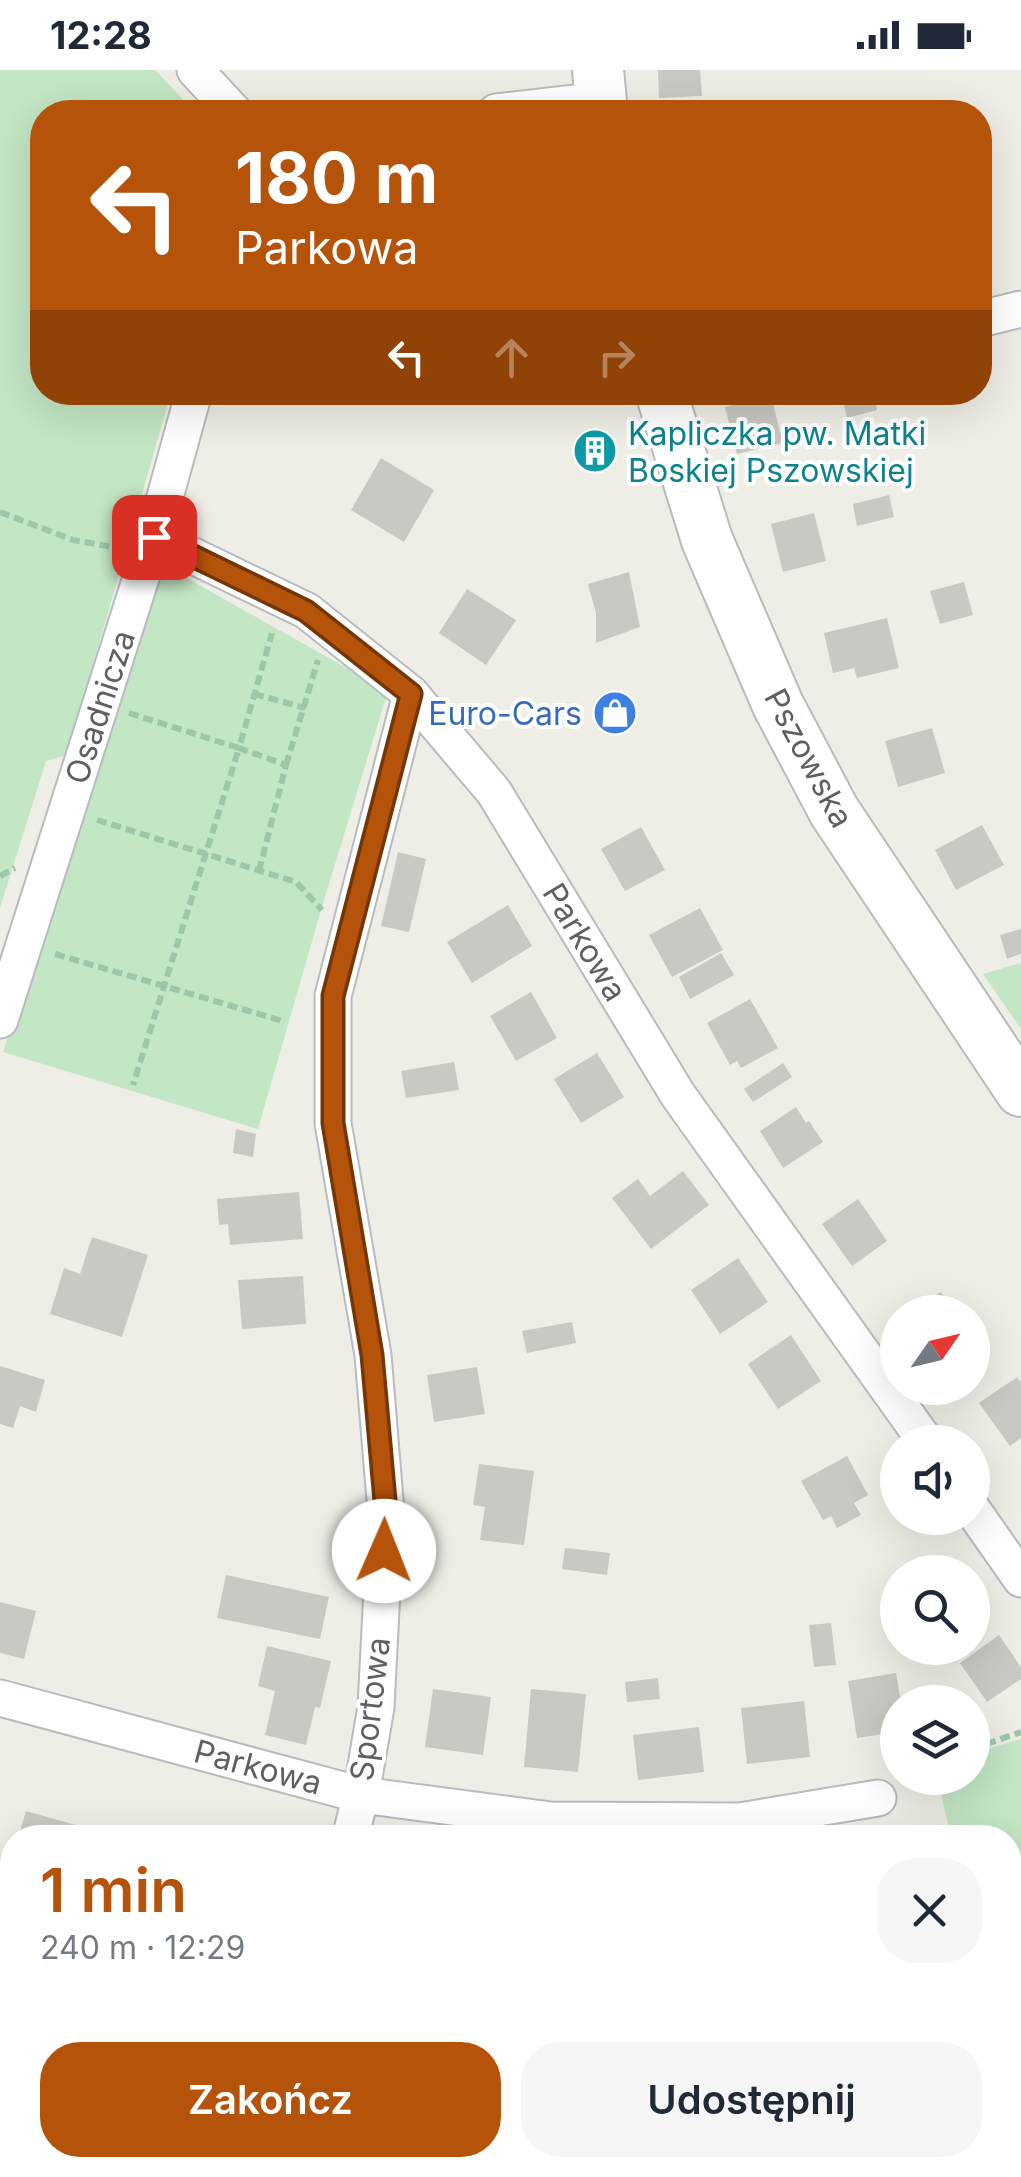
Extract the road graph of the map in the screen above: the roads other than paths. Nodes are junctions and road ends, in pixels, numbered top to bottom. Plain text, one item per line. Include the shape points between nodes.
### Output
1 (196, 70) edge
2 (600, 94) edge
3 (223, 100) edge
4 (565, 100) edge
5 (1021, 310) edge
6 (992, 316) edge
7 (190, 405) edge
8 (664, 405) edge
9 (152, 544) junction
10 (411, 694) junction
11 (0, 1020) edge
12 (1021, 1091) edge
13 (914, 1425) edge
14 (990, 1534) edge
15 (1021, 1578) edge
16 (0, 1698) edge
17 (361, 1795) junction
18 (878, 1798) dead end
19 (353, 1825) edge

1 - 3 street
2 - 4 street
5 - 6 street
7 - 9 street, Osadnicza
8 - 12 main road, Pszowska via 706,540 778,705 834,811
9 - 10 street, Parkowa via 306,611
9 - 11 street, Osadnicza
10 - 13 street, Parkowa via 494,792 678,1096
10 - 17 street, Sportowa via 333,996 333,1123 372,1355 386,1512 376,1707
14 - 15 street
16 - 17 street, Parkowa
17 - 18 street, Parkowa via 551,1820 740,1821
17 - 19 street, Sportowa

